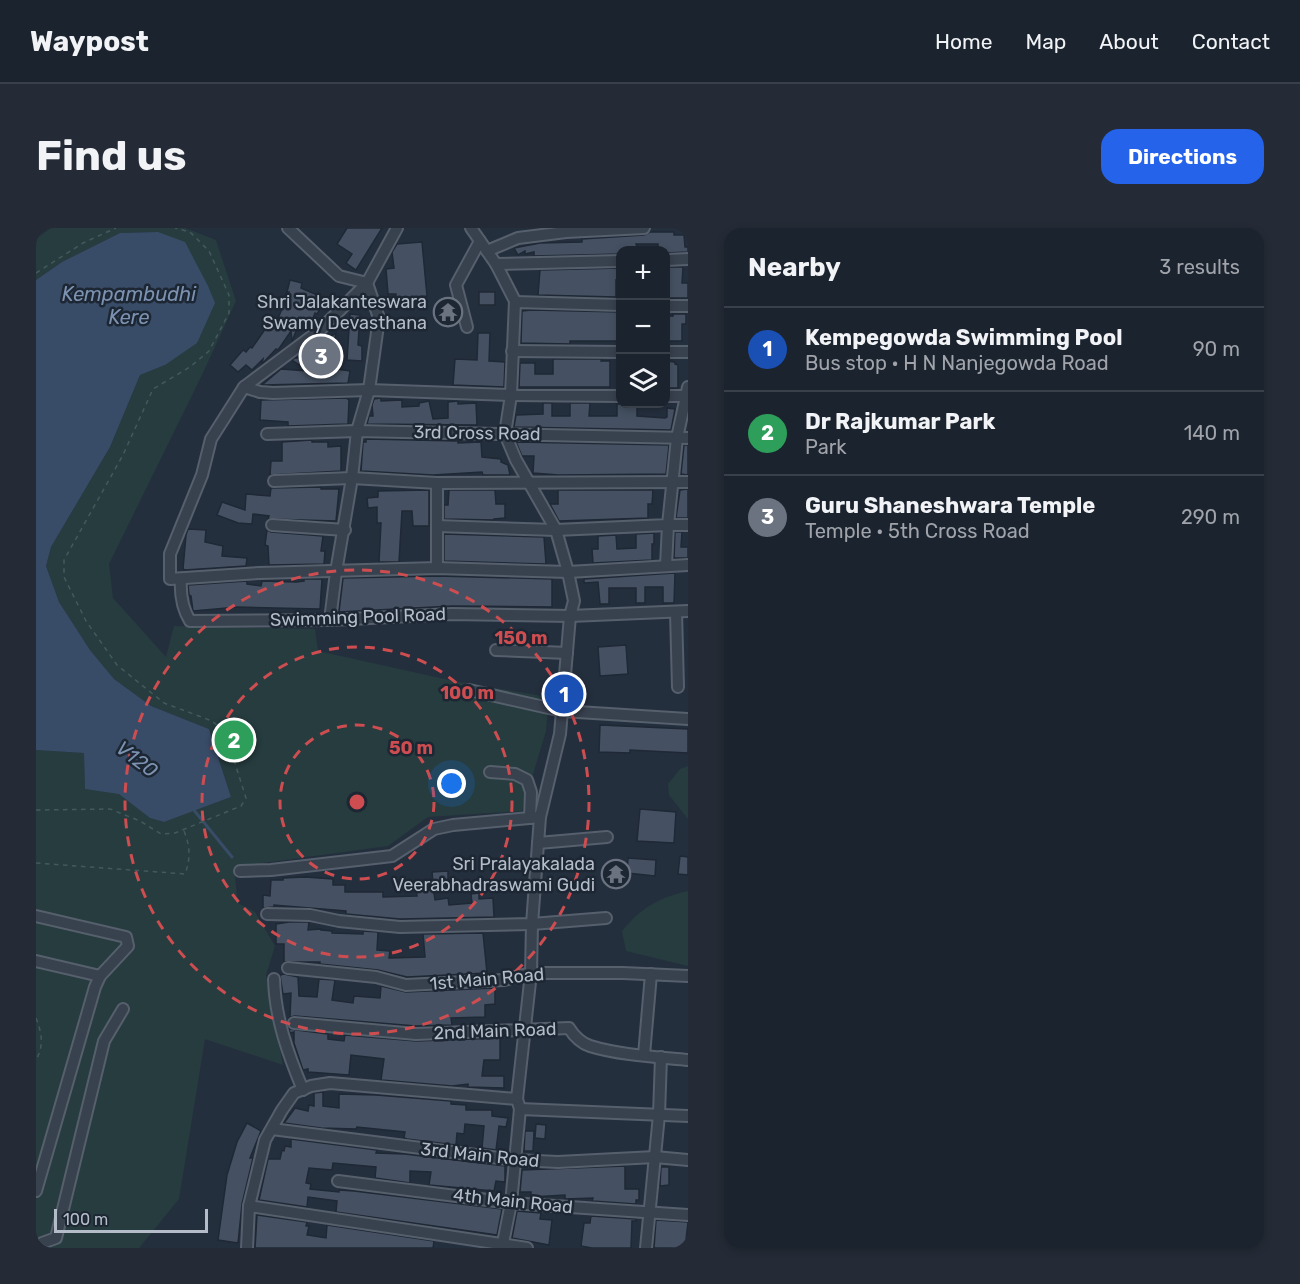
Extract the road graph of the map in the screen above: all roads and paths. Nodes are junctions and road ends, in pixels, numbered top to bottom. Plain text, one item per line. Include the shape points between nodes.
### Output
1 (116, 228) edge
2 (176, 228) edge
3 (288, 228) edge
4 (397, 228) edge
5 (471, 228) edge
6 (632, 228) edge
7 (644, 228) edge
8 (558, 230) edge
9 (480, 241) junction
10 (487, 251) junction
11 (688, 259) edge
12 (670, 260) edge
13 (616, 261) edge
14 (496, 264) junction
15 (36, 273) edge
16 (367, 283) junction
17 (515, 302) junction
18 (616, 305) edge
19 (670, 306) edge
20 (688, 306) edge
21 (467, 327) dead end
22 (512, 351) junction
23 (616, 352) edge
24 (670, 352) edge
25 (688, 352) edge
26 (244, 387) junction
27 (369, 390) junction
28 (688, 393) edge
29 (511, 395) junction
30 (670, 395) edge
31 (616, 396) edge
32 (357, 431) junction
33 (267, 434) dead end
34 (505, 434) junction
35 (682, 438) edge
36 (352, 478) junction
37 (274, 482) dead end
38 (530, 482) junction
39 (672, 482) junction
40 (688, 482) edge
41 (437, 483) junction
42 (272, 525) dead end
43 (668, 525) junction
44 (688, 525) edge
45 (437, 526) junction
46 (345, 530) junction
47 (555, 530) junction
48 (688, 565) edge
49 (666, 566) junction
50 (437, 568) junction
51 (336, 572) junction
52 (568, 572) junction
53 (181, 579) junction
54 (688, 611) edge
55 (676, 612) junction
56 (570, 616) junction
57 (330, 620) junction
58 (496, 650) dead end
59 (567, 653) junction
60 (678, 687) dead end
61 (469, 690) dead end
62 (562, 711) junction
63 (688, 719) edge
64 (490, 772) dead end
65 (36, 810) edge
66 (535, 817) junction
67 (184, 830) junction
68 (607, 837) dead end
69 (538, 843) junction
70 (36, 863) edge
71 (240, 871) dead end
72 (267, 914) dead end
73 (36, 916) edge
74 (606, 918) dead end
75 (532, 924) junction
76 (36, 961) edge
77 (288, 968) dead end
78 (531, 973) junction
79 (651, 974) junction
80 (100, 976) junction
81 (688, 976) edge
82 (274, 979) dead end
83 (123, 1008) dead end
84 (36, 1018) edge
85 (294, 1023) dead end
86 (525, 1028) junction
87 (644, 1055) junction
88 (661, 1057) junction
89 (688, 1059) edge
90 (36, 1060) edge
91 (303, 1090) junction
92 (518, 1104) junction
93 (659, 1115) junction
94 (688, 1116) edge
95 (272, 1129) junction
96 (655, 1157) junction
97 (515, 1160) junction
98 (688, 1160) edge
99 (338, 1181) dead end
100 (36, 1191) edge
101 (511, 1203) junction
102 (249, 1206) junction
103 (651, 1213) junction
104 (688, 1215) edge
105 (502, 1247) edge
106 (41, 1248) edge
107 (247, 1248) edge
108 (527, 1248) edge
109 (646, 1248) edge

1 - 15 path via 82,243
2 - 67 path via 190,232 209,251 229,295 229,313 209,351 153,389 123,455 64,560 64,577 86,621 117,665 164,703 212,721 225,732 246,798 241,806
3 - 16 street via 339,276
4 - 16 street
5 - 9 street
6 - 7 street
6 - 8 street
8 - 10 street via 518,238
9 - 10 street
9 - 21 street via 456,285
10 - 14 street
11 - 12 street
13 - 14 street
14 - 17 street
16 - 26 street via 320,330
16 - 27 street via 379,318
17 - 18 street
17 - 22 street
19 - 20 street
22 - 23 street
22 - 29 street
24 - 25 street
26 - 27 street via 273,393
26 - 53 street via 211,439 202,476 170,554 170,579
27 - 29 street
27 - 32 street
28 - 30 street
28 - 35 street
29 - 31 street
29 - 34 street
32 - 33 street, 3rd Cross Road
32 - 34 street, 3rd Cross Road
32 - 36 street
34 - 35 street, 3rd Cross Road
34 - 38 street
35 - 39 street
36 - 37 street
36 - 41 street
36 - 46 street
38 - 39 street
38 - 41 street
38 - 47 street
39 - 40 street
39 - 43 street
41 - 45 street
42 - 46 street
43 - 44 street
43 - 47 street
43 - 49 street
45 - 47 street
45 - 50 street
46 - 51 street
47 - 52 street
48 - 49 street
49 - 52 street
50 - 51 street
50 - 52 street
51 - 53 street
51 - 57 street
52 - 56 street via 574,601
53 - 57 street, Swimming Pool Road via 180,590 189,621
54 - 55 street, Swimming Pool Road
55 - 56 street, Swimming Pool Road
55 - 60 street
56 - 57 street, Swimming Pool Road via 452,614
56 - 59 street
58 - 59 street
59 - 62 street
61 - 62 street
62 - 63 street
62 - 66 street via 560,734
64 - 66 street via 516,774 527,780
65 - 67 path via 110,809 161,834
66 - 69 street
66 - 71 street via 434,829 392,856
67 - 70 path via 189,854 185,874
68 - 69 street
69 - 75 street
72 - 75 street via 310,915 400,927
73 - 80 street via 126,937 128,946
74 - 75 street
75 - 78 street
76 - 80 street
77 - 78 street, 1st Main Road via 376,977 406,985 504,980
78 - 79 street, 1st Main Road
78 - 86 street
79 - 81 street, 1st Main Road
79 - 87 street
80 - 100 street
82 - 91 street via 279,1022
83 - 106 street via 104,1041 56,1238 42,1243
84 - 90 path via 42,1049
85 - 86 street, 2nd Main Road via 416,1034
86 - 87 street, 2nd Main Road via 569,1028 588,1045
86 - 92 street
87 - 88 street, 2nd Main Road
88 - 89 street, 2nd Main Road
88 - 93 street
91 - 92 street via 330,1083
91 - 95 street via 294,1093
92 - 93 street
92 - 97 street
93 - 94 street
93 - 96 street
95 - 97 street, 3rd Main Road
95 - 102 street via 265,1140
96 - 97 street, 3rd Main Road
96 - 98 street, 3rd Main Road
96 - 103 street
97 - 101 street
99 - 101 street, 4th Main Road
101 - 103 street, 4th Main Road
101 - 105 street
102 - 105 street
102 - 107 street
103 - 104 street, 4th Main Road
103 - 109 street
105 - 108 street

